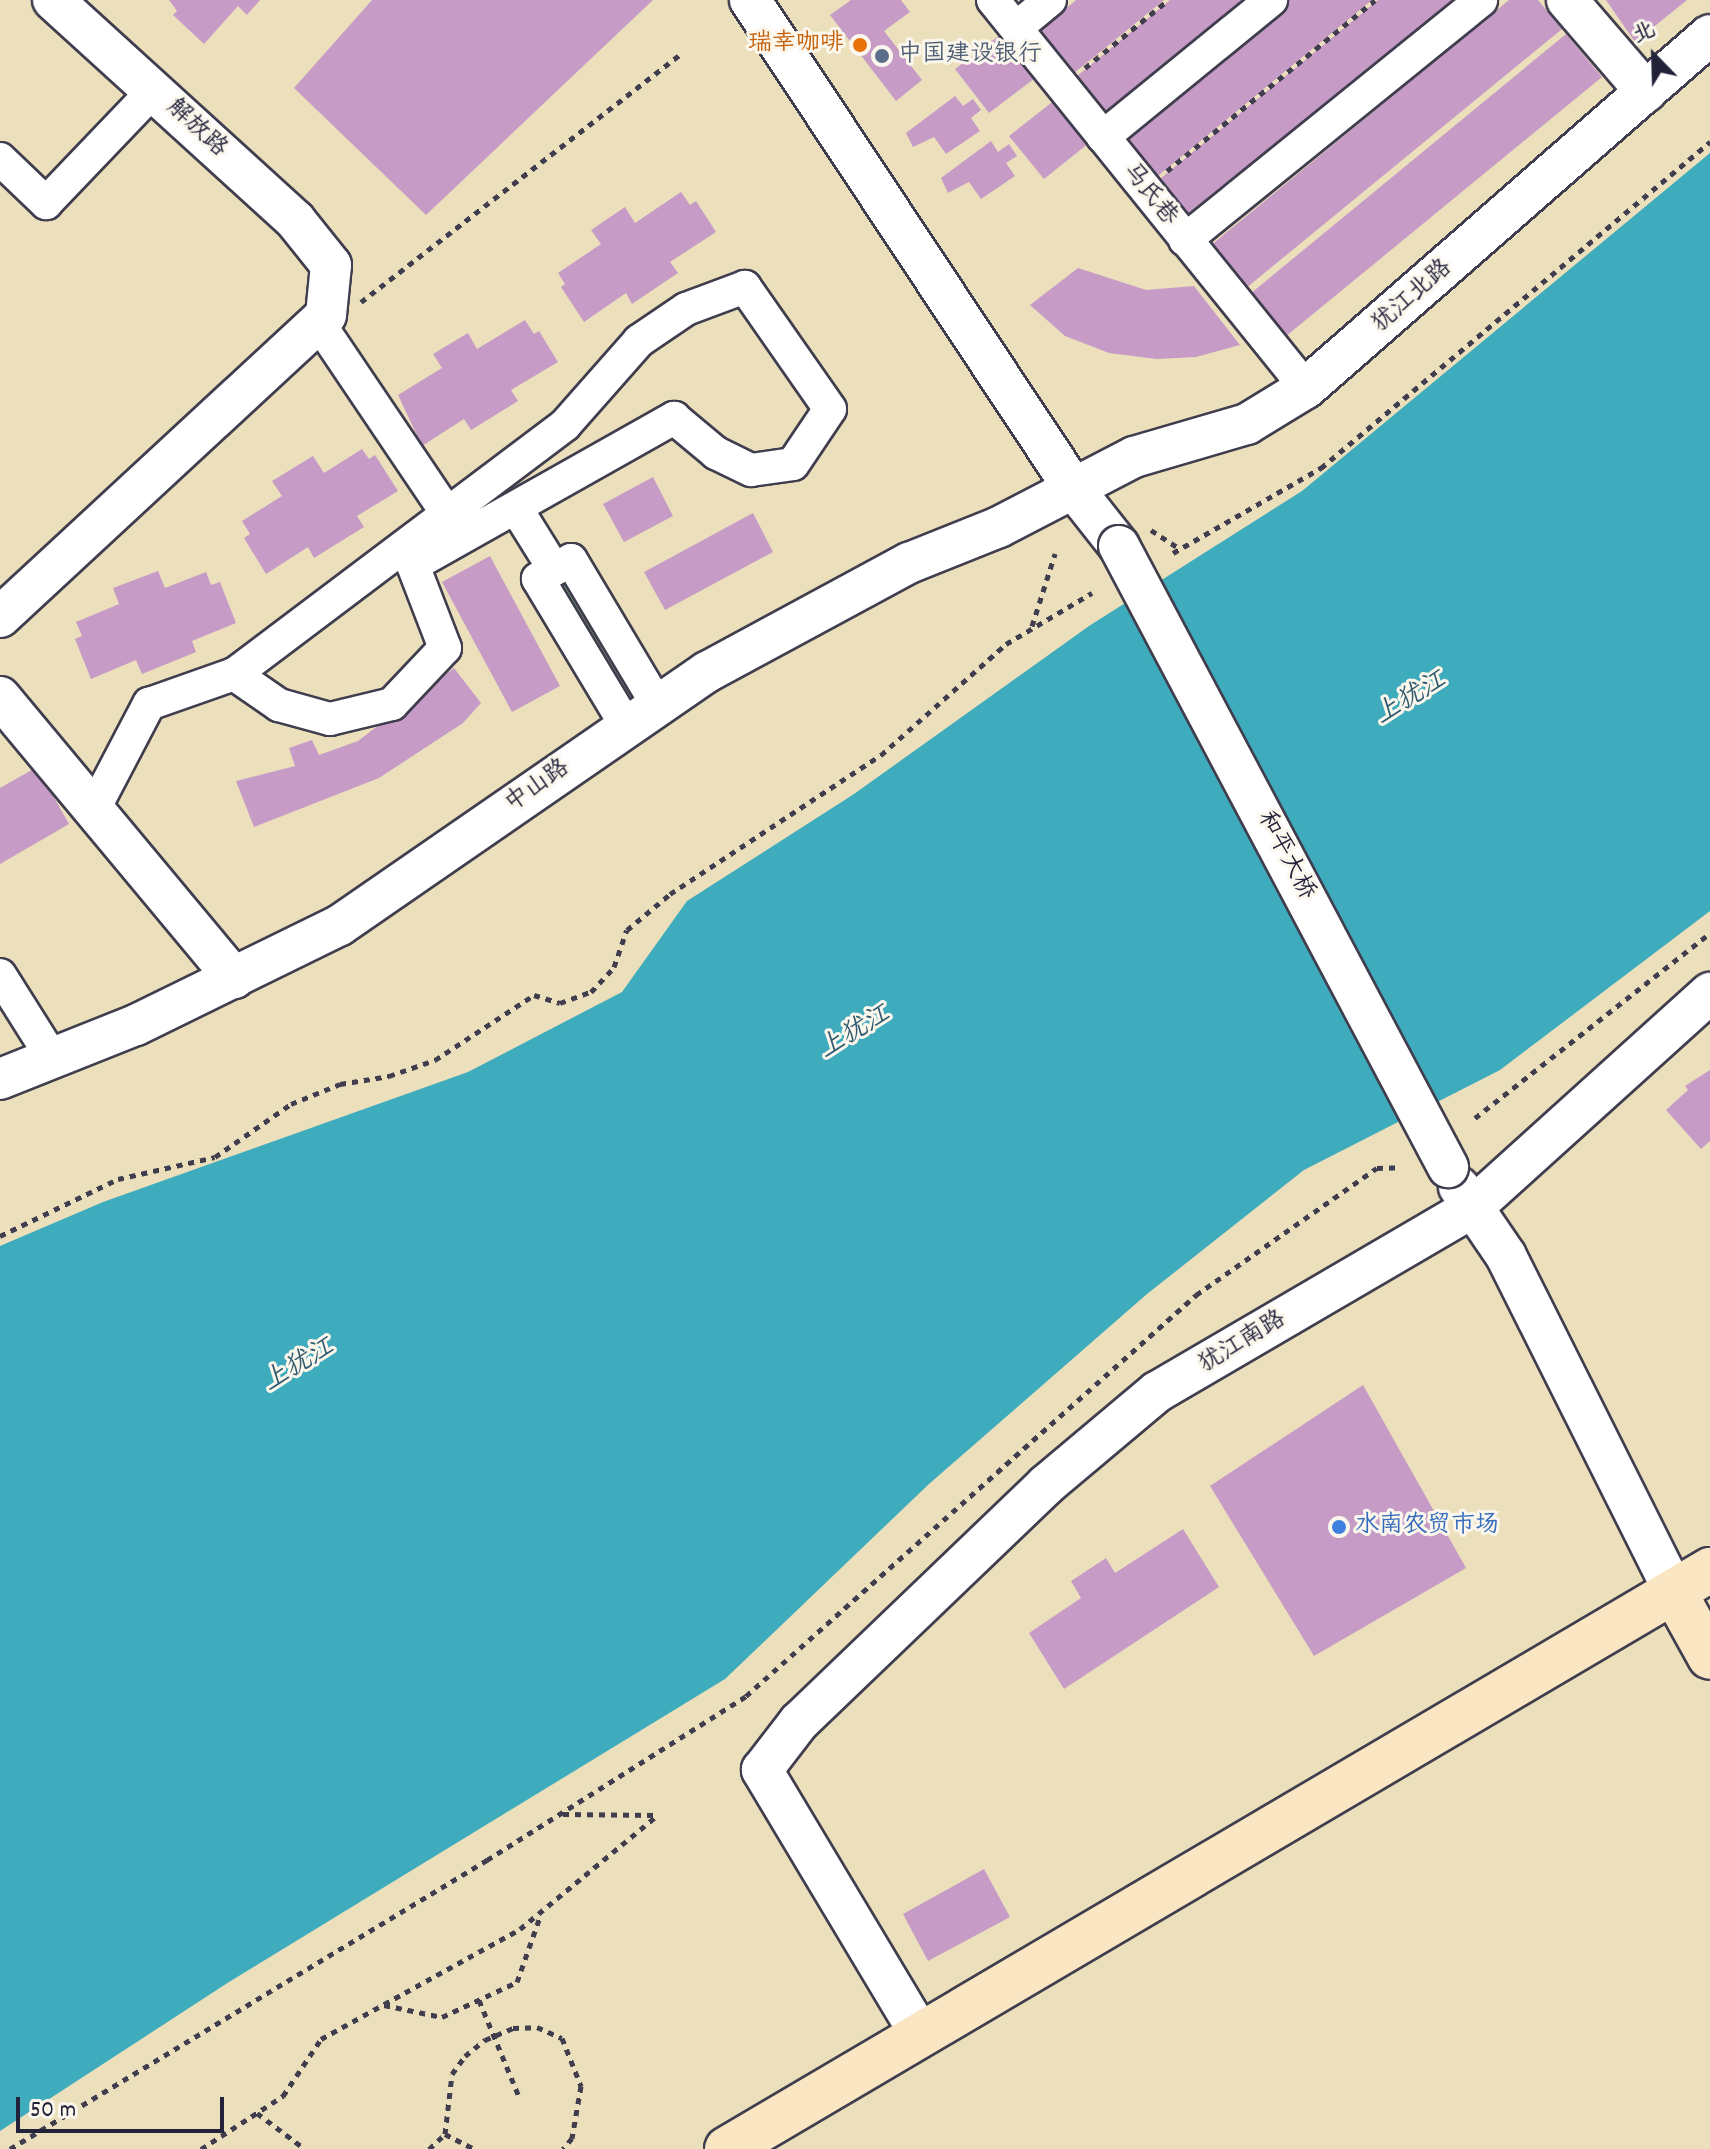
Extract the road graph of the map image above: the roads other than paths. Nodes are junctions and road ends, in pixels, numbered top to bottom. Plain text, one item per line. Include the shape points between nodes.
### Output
1 (53, 0) edge
2 (993, 0) edge
3 (1050, 0) edge
4 (1271, 0) edge
5 (1481, 0) edge
6 (1567, 0) edge
7 (758, 3) edge
8 (1016, 28) junction
9 (1710, 35) edge
10 (154, 90) junction
11 (1646, 92) junction
12 (1103, 137) junction
13 (0, 159) edge
14 (1185, 240) junction
15 (336, 315) junction
16 (1306, 388) junction
17 (1074, 489) junction
18 (516, 508) junction
19 (447, 513) junction
20 (0, 617) edge
21 (234, 674) junction
22 (0, 697) edge
23 (642, 717) junction
24 (94, 809) junction
25 (0, 975) edge
26 (234, 978) junction
27 (1710, 993) edge
28 (53, 1059) junction
29 (0, 1079) edge
30 (1472, 1208) junction
31 (1692, 1581) edge
32 (1710, 1657) edge
33 (920, 2034) junction
34 (727, 2149) edge

1 - 10 street, 解放路
2 - 8 street, 马氏巷
3 - 8 street
4 - 12 street
5 - 14 street
6 - 11 street
7 - 17 street, 和平大桥
8 - 12 street, 马氏巷
9 - 11 street, 犹江北路
10 - 13 street via 46,203
10 - 15 street, 解放路 via 295,220 331,265 326,315
11 - 16 street, 犹江北路
12 - 14 street, 马氏巷
14 - 16 street, 马氏巷
15 - 19 street
15 - 20 street
16 - 17 street, 犹江北路 via 1247,424 1134,457
17 - 23 street, 中山路 via 909,563 707,672
17 - 30 street, 和平大桥, bridge via 1135,538
18 - 19 street via 674,418 716,453 751,470 793,464 830,409 745,287 686,309 639,341 565,425
18 - 21 street via 413,565 445,648 392,704 330,719 279,705
18 - 23 street via 554,569 571,560
19 - 21 street
21 - 24 street via 149,704
22 - 24 street
23 - 26 street, 中山路 via 340,925
24 - 26 street
25 - 28 street
26 - 28 street, 中山路
27 - 30 street, 犹江南路
28 - 29 street, 中山路
30 - 31 street, 和平大桥 via 1506,1256
30 - 33 street, 犹江南路 via 1157,1392 1046,1485 799,1722 762,1770
31 - 32 main road
31 - 33 main road
33 - 34 main road

